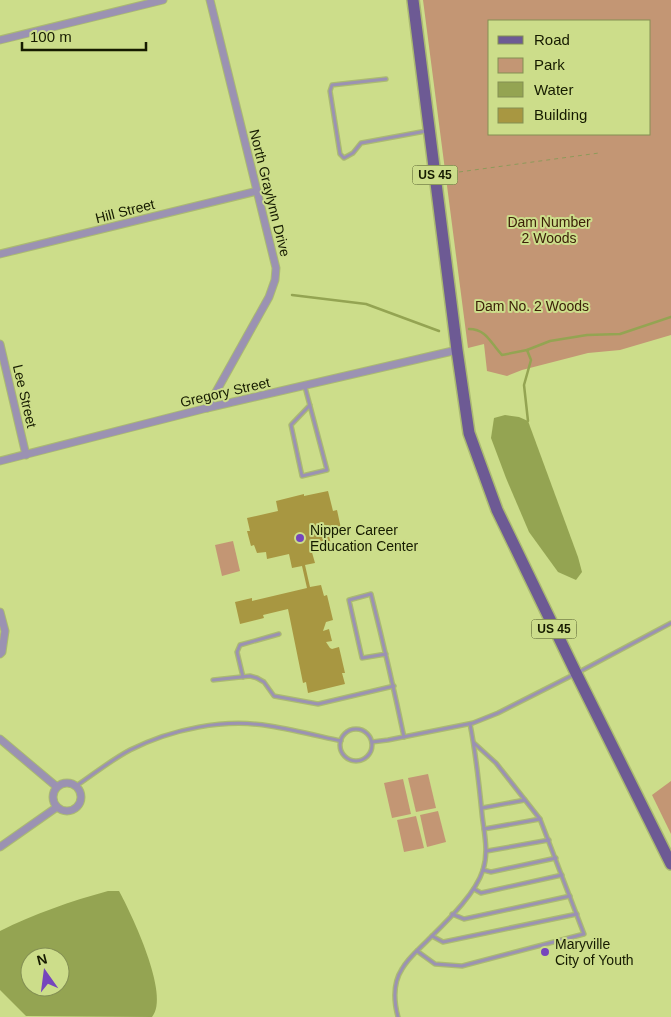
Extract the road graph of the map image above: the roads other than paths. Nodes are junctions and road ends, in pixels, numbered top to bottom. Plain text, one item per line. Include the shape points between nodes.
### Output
1 (163, 0) edge
2 (210, 0) edge
3 (413, 0) edge
4 (0, 40) edge
5 (386, 79) dead end
6 (429, 130) junction
7 (454, 173) road end
8 (435, 175) junction
9 (257, 192) junction
10 (0, 254) edge
11 (0, 344) edge
12 (457, 350) junction
13 (305, 387) junction
14 (310, 405) junction
15 (207, 408) junction
16 (26, 455) junction
17 (0, 462) edge
18 (0, 612) edge
19 (671, 623) edge
20 (279, 634) dead end
21 (0, 654) edge
22 (386, 654) junction
23 (576, 674) junction
24 (243, 677) junction
25 (213, 680) dead end
26 (394, 686) junction
27 (470, 724) junction
28 (404, 737) junction
29 (0, 739) edge
30 (341, 741) junction
31 (372, 742) junction
32 (474, 743) junction
33 (76, 786) junction
34 (57, 787) junction
35 (526, 800) junction
36 (57, 807) junction
37 (482, 808) junction
38 (540, 819) junction
39 (484, 828) junction
40 (549, 840) junction
41 (0, 847) edge
42 (487, 851) junction
43 (556, 858) junction
44 (671, 864) edge
45 (483, 870) junction
46 (562, 875) junction
47 (474, 889) junction
48 (570, 896) junction
49 (452, 914) junction
50 (577, 914) junction
51 (432, 936) junction
52 (417, 951) junction
53 (398, 1017) edge

1 - 4 street
2 - 9 street, North Graylynn Drive
3 - 6 main road, US 45
5 - 6 lane via 332,85 330,91 340,154 344,158 353,153 360,143
6 - 8 main road, US 45
7 - 8 lane
8 - 12 main road, US 45
9 - 10 street, Hill Street
9 - 15 street, North Graylynn Drive via 276,268 276,280
11 - 16 street, Lee Street
12 - 13 street, Gregory Street
12 - 23 main road, US 45 via 469,433 497,510
13 - 14 lane
13 - 15 street, Gregory Street
14 - 14 lane via 327,470 302,476 291,426
15 - 16 street, Gregory Street
16 - 17 street, Gregory Street
18 - 21 street via 4,631
19 - 23 lane
20 - 24 lane via 240,645 237,652
22 - 22 lane via 362,658 349,600 372,594
22 - 26 lane
23 - 27 lane
23 - 44 main road, US 45
24 - 25 lane
24 - 26 lane via 250,676 264,682 274,696 311,704
26 - 28 lane
27 - 28 lane
27 - 32 lane
28 - 31 lane
29 - 34 street
30 - 31 lane via 347,732 357,730 366,733
30 - 31 lane via 344,756 353,761 368,756
30 - 33 lane via 269,726 224,724 198,727 159,737 129,751
32 - 35 lane via 496,762
32 - 37 lane
33 - 34 street via 64,783
33 - 36 street via 82,797 79,805 68,812
34 - 36 street via 53,797
35 - 37 lane
35 - 38 lane
36 - 41 street
37 - 39 lane
38 - 39 lane
38 - 40 lane
39 - 42 lane
40 - 42 lane
40 - 43 lane
42 - 45 lane
43 - 45 lane via 491,872
43 - 46 lane
45 - 47 lane
46 - 47 lane via 481,893
46 - 48 lane
47 - 49 lane
48 - 49 lane via 464,919
48 - 50 lane
49 - 51 lane
50 - 51 lane via 443,942
50 - 52 lane via 584,934 462,966 435,964
51 - 52 lane
52 - 53 lane via 401,970 396,986

